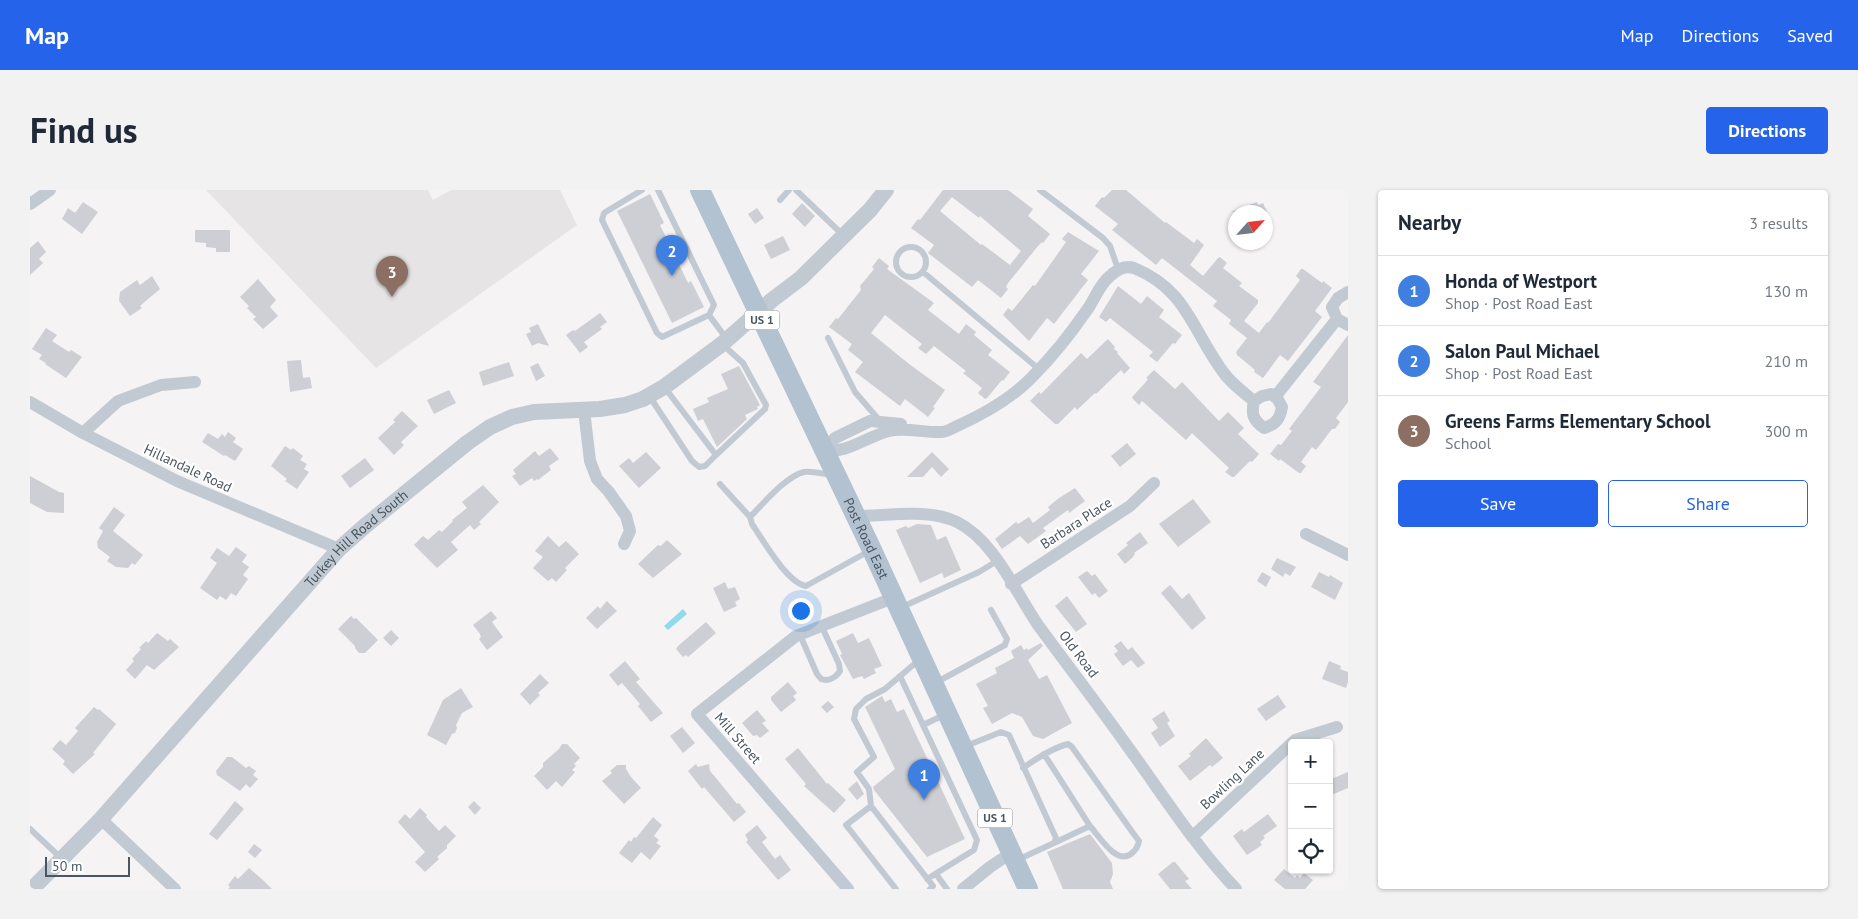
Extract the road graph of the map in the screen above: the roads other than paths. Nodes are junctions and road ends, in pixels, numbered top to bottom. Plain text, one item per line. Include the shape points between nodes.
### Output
1 (50, 190) edge
2 (642, 190) edge
3 (658, 190) edge
4 (700, 190) edge
5 (789, 190) edge
6 (796, 190) edge
7 (886, 190) edge
8 (1040, 190) edge
9 (780, 200) dead end
10 (30, 204) edge
11 (845, 236) junction
12 (1118, 269) junction
13 (922, 272) junction
14 (1348, 292) edge
15 (759, 312) junction
16 (709, 315) junction
17 (1342, 322) edge
18 (828, 338) dead end
19 (725, 342) junction
20 (1040, 370) junction
21 (195, 382) dead end
22 (664, 387) junction
23 (650, 396) junction
24 (1275, 397) junction
25 (1254, 401) junction
26 (30, 402) edge
27 (584, 410) junction
28 (881, 422) junction
29 (956, 426) junction
30 (83, 433) junction
31 (824, 451) junction
32 (716, 455) junction
33 (836, 476) junction
34 (1154, 483) dead end
35 (720, 484) dead end
36 (856, 516) junction
37 (750, 518) junction
38 (1306, 534) dead end
39 (624, 544) dead end
40 (339, 549) junction
41 (872, 550) junction
42 (1348, 555) edge
43 (997, 561) junction
44 (1011, 584) junction
45 (896, 603) junction
46 (991, 610) dead end
47 (822, 627) junction
48 (800, 635) junction
49 (922, 658) junction
50 (900, 676) junction
51 (933, 684) junction
52 (947, 713) junction
53 (923, 725) junction
54 (1337, 727) dead end
55 (962, 748) junction
56 (1044, 754) junction
57 (1024, 768) junction
58 (871, 806) junction
59 (101, 819) junction
60 (1090, 826) junction
61 (30, 829) edge
62 (1192, 836) junction
63 (1054, 843) junction
64 (1013, 857) junction
65 (62, 859) junction
66 (936, 874) junction
67 (927, 879) junction
68 (32, 889) edge
69 (175, 889) edge
70 (848, 889) edge
71 (896, 889) edge
72 (930, 889) edge
73 (948, 889) edge
74 (963, 889) edge
75 (1028, 889) edge
76 (1236, 889) edge

1 - 10 street
2 - 16 lane via 604,213 602,220 657,332 662,337
3 - 16 lane via 714,305
4 - 15 main road, Post Road East / US 1
5 - 9 lane
6 - 11 lane
7 - 11 street, Turkey Hill Road South
8 - 12 lane via 1110,246
11 - 15 street, Turkey Hill Road South
12 - 20 street via 1100,286 1089,307
12 - 25 street via 1129,267 1146,274 1168,290 1186,310 1226,377
13 - 13 lane via 908,277 901,274 896,268 898,253 905,248 920,250 926,264
13 - 20 lane
14 - 17 street via 1332,307
15 - 19 street, Turkey Hill Road South
15 - 31 main road, Post Road East / US 1
16 - 19 lane
17 - 24 street
18 - 28 lane via 854,392
19 - 22 street, Turkey Hill Road South
19 - 32 lane via 743,363 766,405 765,410
20 - 29 street via 996,406
21 - 30 street via 161,385 118,401
22 - 23 street, Turkey Hill Road South
22 - 32 lane
23 - 27 street, Turkey Hill Road South via 619,406
23 - 32 lane via 692,461 699,467 705,466
24 - 25 street via 1271,394
24 - 25 street via 1282,407 1281,416 1274,425 1264,428 1253,416
26 - 30 street, Hillandale Road
27 - 39 street via 590,461 597,479 626,516 630,531
27 - 40 street, Turkey Hill Road South via 534,412 490,427
28 - 29 street
28 - 31 street via 870,421 840,435
29 - 31 street via 944,432 891,430 846,449
30 - 40 street, Hillandale Road via 177,481
31 - 33 main road, Post Road East / US 1
33 - 36 main road, Post Road East / US 1
33 - 37 lane via 798,474
34 - 44 street, Barbara Place via 1130,506
35 - 37 lane
36 - 41 main road, Post Road East / US 1
36 - 43 street, Old Road via 922,514 948,519 977,537
37 - 41 lane via 782,567 800,585 806,586
38 - 42 street
40 - 59 street, Turkey Hill Road South
41 - 45 main road, Post Road East / US 1
43 - 44 street, Old Road
43 - 45 lane via 979,572
44 - 62 street, Old Road
45 - 47 street, Mill Street
45 - 49 main road, Post Road East / US 1
46 - 51 lane via 1007,639 1005,645
47 - 48 street, Mill Street
47 - 48 lane via 840,671 828,680 817,674
48 - 70 street, Mill Street via 696,714
49 - 50 lane
49 - 51 main road, Post Road East / US 1
50 - 53 lane
50 - 58 lane via 856,709 854,719 874,757 857,772 869,789
51 - 52 main road, Post Road East / US 1
52 - 53 lane
52 - 55 main road, Post Road East / US 1
53 - 66 lane via 977,840 974,850
54 - 62 street, Bowling Lane via 1295,740
55 - 57 lane via 1001,732 1009,735
55 - 64 main road, Post Road East / US 1
56 - 57 lane
56 - 60 lane
56 - 60 lane via 1061,745 1072,747 1139,842 1138,847 1125,858 1119,857
57 - 63 lane via 1056,838
58 - 67 lane
58 - 71 lane via 846,825
59 - 65 street, Turkey Hill Road South
59 - 69 street
60 - 63 lane
61 - 65 lane
62 - 76 street, Old Road
63 - 64 lane
64 - 74 street via 990,867
64 - 75 main road, Post Road East / US 1
65 - 68 street, Turkey Hill Road South
66 - 67 lane
66 - 73 lane
67 - 72 lane via 933,886

